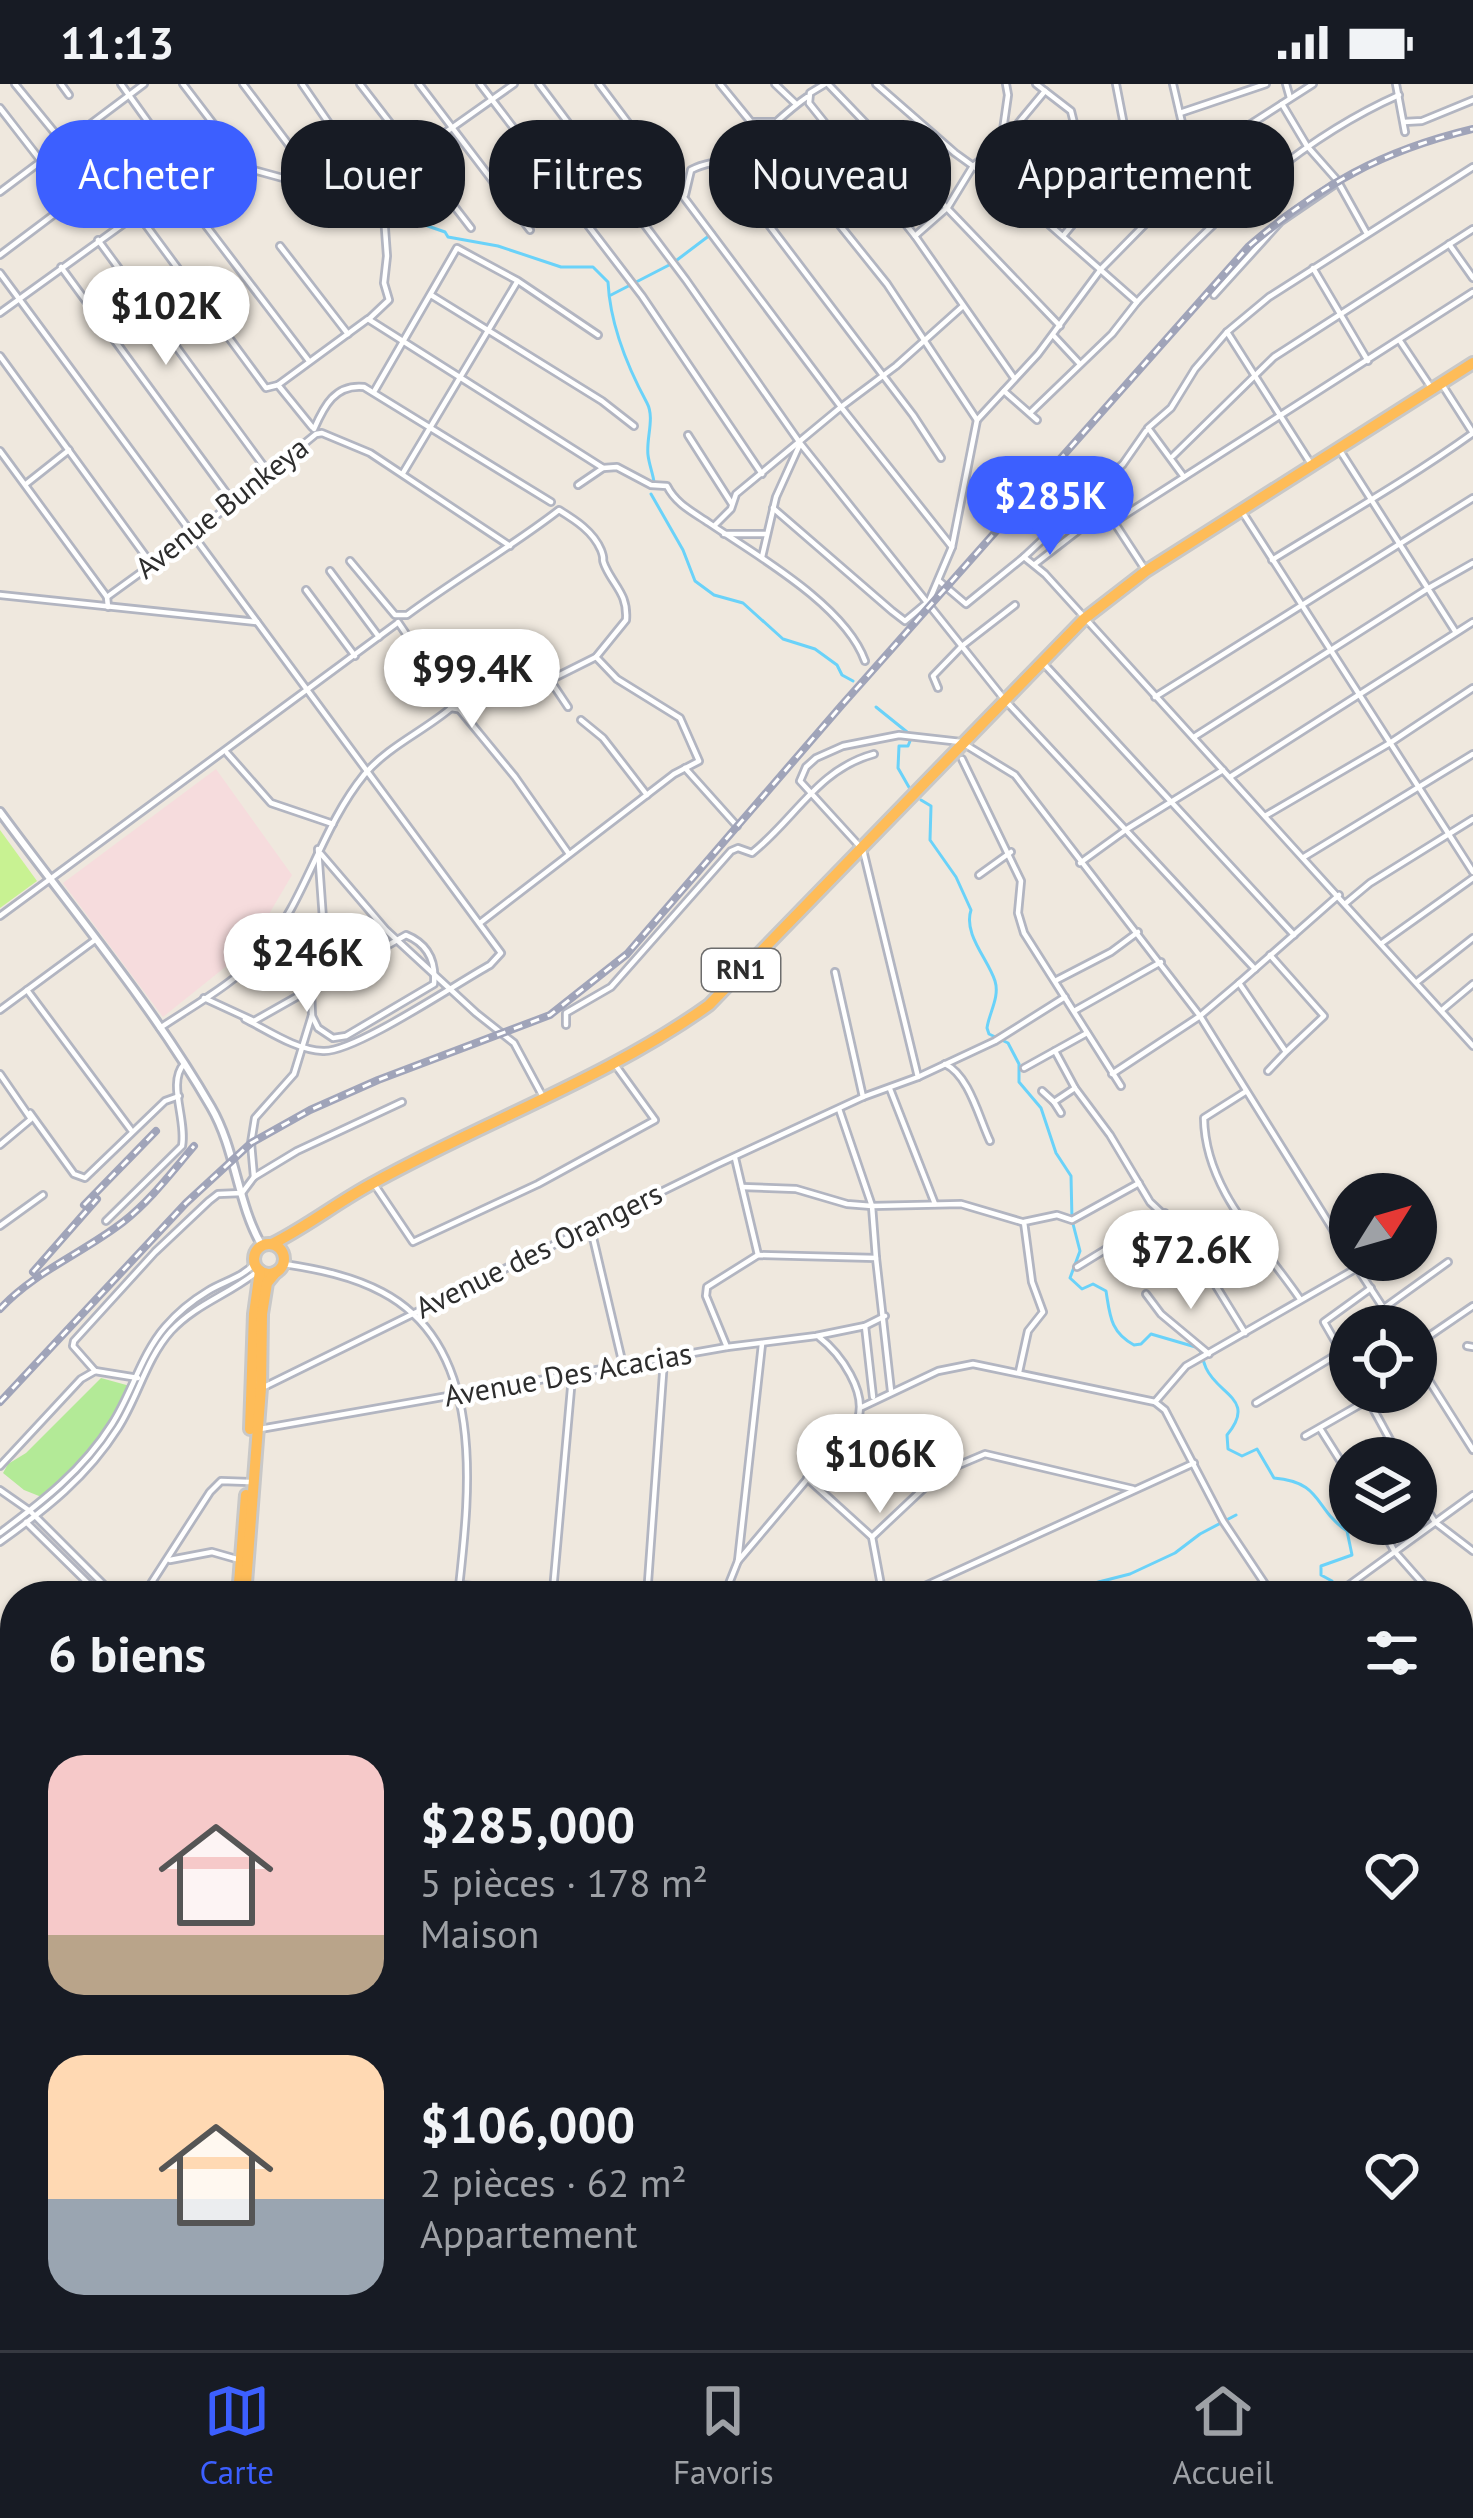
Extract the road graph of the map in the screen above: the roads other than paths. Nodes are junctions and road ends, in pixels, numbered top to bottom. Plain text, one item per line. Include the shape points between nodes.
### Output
1 (15, 84) edge
2 (61, 84) edge
3 (121, 84) edge
4 (144, 84) edge
5 (183, 84) edge
6 (243, 84) edge
7 (302, 84) edge
8 (360, 84) edge
9 (419, 84) edge
10 (480, 84) edge
11 (514, 84) edge
12 (539, 84) edge
13 (599, 84) edge
14 (720, 84) edge
15 (775, 84) edge
16 (826, 84) edge
17 (877, 84) edge
18 (1006, 84) edge
19 (1036, 84) edge
20 (1116, 84) edge
21 (1173, 84) edge
22 (1266, 84) edge
23 (1286, 84) edge
24 (1313, 84) edge
25 (1396, 84) edge
26 (1045, 91) junction
27 (69, 95) dead end
28 (129, 95) junction
29 (1399, 95) junction
30 (807, 97) junction
31 (1290, 98) junction
32 (492, 100) junction
33 (1473, 100) edge
34 (796, 104) junction
35 (1282, 104) junction
36 (0, 108) edge
37 (1180, 113) junction
38 (43, 120) edge
39 (96, 120) edge
40 (147, 120) edge
41 (208, 120) edge
42 (327, 120) edge
43 (386, 120) edge
44 (446, 120) edge
45 (626, 120) edge
46 (749, 120) edge
47 (776, 120) edge
48 (862, 120) edge
49 (1003, 120) edge
50 (1021, 120) edge
51 (1073, 120) edge
52 (1123, 120) edge
53 (1182, 120) edge
54 (1259, 120) edge
55 (465, 121) edge
56 (1404, 122) junction
57 (1405, 131) dead end
58 (281, 134) edge
59 (465, 146) edge
60 (1306, 146) junction
61 (36, 155) edge
62 (709, 163) edge
63 (36, 165) edge
64 (974, 166) junction
65 (1473, 166) edge
66 (1338, 182) junction
67 (1, 190) edge
68 (685, 198) joint
69 (951, 202) edge
70 (951, 210) edge
71 (465, 221) edge
72 (36, 227) edge
73 (115, 228) edge
74 (148, 228) edge
75 (208, 228) edge
76 (385, 228) edge
77 (471, 228) dead end
78 (771, 228) edge
79 (843, 228) edge
80 (924, 228) edge
81 (1070, 228) edge
82 (1141, 228) edge
83 (1473, 229) edge
84 (530, 230) dead end
85 (1366, 232) junction
86 (915, 236) junction
87 (1064, 236) junction
88 (98, 240) junction
89 (1449, 244) junction
90 (280, 246) dead end
91 (0, 254) edge
92 (1312, 267) junction
93 (62, 268) junction
94 (1101, 269) junction
95 (0, 273) edge
96 (1473, 278) edge
97 (518, 281) junction
98 (1473, 292) edge
99 (431, 295) junction
100 (1214, 295) dead end
101 (19, 299) junction
102 (1137, 302) junction
103 (963, 307) junction
104 (0, 313) edge
105 (1340, 314) junction
106 (368, 320) junction
107 (1060, 326) junction
108 (490, 330) junction
109 (1227, 332) junction
110 (348, 334) junction
111 (598, 335) dead end
112 (1053, 335) junction
113 (926, 339) junction
114 (1400, 340) junction
115 (403, 343) junction
116 (0, 356) edge
117 (309, 361) junction
118 (1368, 362) junction
119 (1473, 363) edge
120 (1080, 364) junction
121 (1255, 373) junction
122 (882, 375) junction
123 (1014, 378) junction
124 (459, 380) junction
125 (278, 385) junction
126 (1436, 386) junction
127 (375, 390) junction
128 (1004, 391) junction
129 (841, 407) junction
130 (1030, 413) junction
131 (1280, 416) junction
132 (977, 420) junction
133 (1037, 420) dead end
134 (634, 426) dead end
135 (431, 428) junction
136 (1148, 430) junction
137 (315, 431) junction
138 (1473, 433) edge
139 (688, 435) dead end
140 (800, 443) junction
141 (1339, 449) junction
142 (69, 450) junction
143 (0, 451) edge
144 (941, 458) dead end
145 (1171, 458) junction
146 (1312, 466) junction
147 (603, 469) junction
148 (268, 472) junction
149 (403, 473) junction
150 (762, 474) junction
151 (1184, 477) junction
152 (25, 485) junction
153 (578, 485) dead end
154 (1091, 492) junction
155 (1371, 497) junction
156 (1473, 498) edge
157 (232, 502) junction
158 (551, 502) dead end
159 (732, 504) junction
160 (773, 508) junction
161 (1106, 509) junction
162 (1241, 510) junction
163 (1116, 522) junction
164 (713, 526) junction
165 (194, 533) junction
166 (724, 534) junction
167 (765, 534) junction
168 (1399, 545) junction
169 (511, 547) junction
170 (952, 547) junction
171 (762, 557) junction
172 (1024, 557) junction
173 (1273, 560) junction
174 (350, 561) dead end
175 (1473, 563) edge
176 (1035, 564) junction
177 (152, 565) junction
178 (330, 571) dead end
179 (1146, 571) junction
180 (939, 581) junction
181 (1427, 589) junction
182 (306, 590) dead end
183 (0, 595) edge
184 (107, 596) junction
185 (929, 601) junction
186 (1015, 605) dead end
187 (1301, 606) junction
188 (108, 607) junction
189 (406, 616) junction
190 (1084, 619) junction
191 (259, 622) junction
192 (398, 622) junction
193 (1473, 622) edge
194 (1456, 633) junction
195 (510, 635) dead end
196 (380, 637) junction
197 (962, 646) junction
198 (1328, 651) junction
199 (355, 656) junction
200 (596, 657) junction
201 (865, 661) dead end
202 (1041, 661) junction
203 (550, 680) junction
204 (938, 688) dead end
205 (1473, 688) edge
206 (310, 690) junction
207 (1357, 696) junction
208 (1155, 697) junction
209 (1004, 699) junction
210 (568, 707) dead end
211 (451, 708) junction
212 (460, 710) junction
213 (581, 720) dead end
214 (1194, 737) junction
215 (961, 742) junction
216 (1390, 743) junction
217 (226, 752) junction
218 (874, 754) dead end
219 (1473, 754) edge
220 (962, 759) dead end
221 (684, 767) junction
222 (368, 770) junction
223 (1223, 770) junction
224 (1230, 777) junction
225 (1419, 787) junction
226 (808, 793) junction
227 (646, 795) junction
228 (1170, 803) junction
229 (0, 812) edge
230 (1265, 816) junction
231 (1473, 819) edge
232 (333, 824) junction
233 (737, 826) dead end
234 (1126, 829) junction
235 (1447, 834) junction
236 (318, 849) junction
237 (863, 850) junction
238 (1011, 852) junction
239 (570, 856) junction
240 (1304, 857) junction
241 (1080, 863) junction
242 (980, 875) dead end
243 (1473, 875) edge
244 (49, 879) junction
245 (1339, 895) junction
246 (1346, 903) junction
247 (0, 916) edge
248 (480, 923) junction
249 (1138, 932) junction
250 (1294, 935) junction
251 (1473, 938) edge
252 (95, 940) junction
253 (397, 940) junction
254 (1382, 943) junction
255 (1270, 956) junction
256 (1161, 962) junction
257 (1255, 969) junction
258 (435, 971) junction
259 (835, 972) dead end
260 (1055, 981) junction
261 (1417, 982) junction
262 (1239, 983) junction
263 (1473, 984) edge
264 (449, 988) junction
265 (311, 989) junction
266 (26, 990) junction
267 (204, 998) junction
268 (1065, 998) junction
269 (0, 1010) edge
270 (1442, 1010) junction
271 (1074, 1011) junction
272 (312, 1015) junction
273 (1200, 1016) junction
274 (245, 1019) junction
275 (566, 1025) dead end
276 (160, 1028) junction
277 (1087, 1033) junction
278 (1473, 1046) edge
279 (302, 1048) junction
280 (1054, 1051) junction
281 (1286, 1052) junction
282 (612, 1062) junction
283 (184, 1064) junction
284 (945, 1064) junction
285 (1024, 1068) dead end
286 (1268, 1071) dead end
287 (1112, 1073) junction
288 (0, 1074) edge
289 (918, 1077) junction
290 (1121, 1086) dead end
291 (1075, 1088) junction
292 (890, 1089) junction
293 (1042, 1091) dead end
294 (1246, 1092) junction
295 (178, 1096) junction
296 (543, 1097) junction
297 (863, 1097) junction
298 (402, 1102) dead end
299 (1054, 1102) junction
300 (839, 1109) junction
301 (30, 1113) junction
302 (1061, 1113) dead end
303 (133, 1132) junction
304 (990, 1141) dead end
305 (0, 1144) edge
306 (735, 1158) junction
307 (254, 1177) junction
308 (373, 1183) junction
309 (1138, 1183) junction
310 (742, 1187) junction
311 (242, 1192) junction
312 (43, 1195) dead end
313 (935, 1204) junction
314 (872, 1206) junction
315 (1165, 1214) junction
316 (106, 1221) dead end
317 (1024, 1222) junction
318 (312, 1223) junction
319 (1329, 1224) edge
320 (590, 1225) junction
321 (0, 1226) edge
322 (267, 1245) junction
323 (758, 1255) junction
324 (876, 1258) junction
325 (1448, 1262) dead end
326 (282, 1265) junction
327 (1077, 1267) dead end
328 (258, 1268) junction
329 (1333, 1281) edge
330 (1366, 1281) edge
331 (1371, 1288) junction
332 (1146, 1294) dead end
333 (1300, 1299) junction
334 (1344, 1305) edge
335 (1382, 1305) edge
336 (1389, 1305) edge
337 (1473, 1306) edge
338 (412, 1314) junction
339 (885, 1316) junction
340 (865, 1326) junction
341 (1437, 1331) edge
342 (1245, 1333) junction
343 (817, 1336) junction
344 (762, 1344) junction
345 (727, 1347) junction
346 (1208, 1355) junction
347 (1329, 1359) edge
348 (664, 1360) junction
349 (623, 1366) junction
350 (95, 1371) junction
351 (1019, 1372) junction
352 (572, 1377) junction
353 (140, 1379) junction
354 (257, 1389) junction
355 (891, 1391) junction
356 (1437, 1393) edge
357 (459, 1394) junction
358 (873, 1400) junction
359 (1155, 1402) junction
360 (1256, 1403) dead end
361 (862, 1407) junction
362 (1346, 1413) edge
363 (1319, 1428) junction
364 (254, 1429) junction
365 (1305, 1436) dead end
366 (1329, 1443) edge
367 (1473, 1450) edge
368 (1194, 1463) junction
369 (0, 1466) edge
370 (807, 1478) junction
371 (250, 1482) junction
372 (0, 1490) edge
373 (1136, 1490) junction
374 (1473, 1495) edge
375 (33, 1514) junction
376 (0, 1519) edge
377 (25, 1521) junction
378 (1437, 1521) edge
379 (1437, 1524) edge
380 (9, 1531) junction
381 (0, 1533) edge
382 (872, 1537) junction
383 (0, 1542) edge
384 (1391, 1545) edge
385 (1404, 1545) edge
386 (1473, 1551) edge
387 (1395, 1552) junction
388 (240, 1560) junction
389 (169, 1561) junction
390 (738, 1561) junction
391 (86, 1581) edge
392 (101, 1581) edge
393 (152, 1581) edge
394 (241, 1581) edge
395 (242, 1581) edge
396 (459, 1581) edge
397 (554, 1581) edge
398 (648, 1581) edge
399 (730, 1581) edge
400 (880, 1581) edge
401 (936, 1581) edge
402 (1263, 1581) edge
403 (1354, 1581) edge
404 (1421, 1581) edge

1 - 38 street
2 - 27 street
3 - 28 street
4 - 28 street
5 - 41 street
6 - 58 street
7 - 42 street
8 - 43 street
9 - 44 street
10 - 32 street
11 - 32 street
12 - 140 street
13 - 45 street
14 - 46 street
15 - 34 street
16 - 30 street
16 - 48 street
17 - 64 street
18 - 49 street
19 - 26 street
20 - 52 street
21 - 37 street
22 - 37 street
23 - 31 street
24 - 31 street
25 - 29 street
26 - 50 street
26 - 51 street
28 - 39 street
28 - 40 street
29 - 56 street
29 - 60 street
30 - 34 street
30 - 86 street
31 - 35 street
32 - 55 street
32 - 150 street via 642,296
33 - 56 street
34 - 47 street
35 - 54 street
35 - 60 street
36 - 61 street
37 - 53 street
56 - 57 street
59 - 84 street
60 - 66 street
60 - 102 street
62 - 68 street via 687,175
63 - 67 street
64 - 69 street
64 - 87 street
65 - 85 street
66 - 85 street
66 - 100 street via 1281,221
68 - 129 street
70 - 107 street
71 - 77 street
72 - 91 street
73 - 88 street
74 - 125 street via 266,388
75 - 117 street
76 - 106 street via 389,300
78 - 122 street
79 - 113 street
80 - 86 street
81 - 87 street
82 - 94 street
83 - 89 street
85 - 92 street
86 - 103 street
87 - 94 street
88 - 93 street
88 - 148 street
89 - 96 street
89 - 105 street
90 - 110 street
92 - 105 street
92 - 109 street
93 - 101 street
93 - 157 street
94 - 102 street
94 - 107 street
95 - 101 street
97 - 99 street via 459,248
97 - 108 street
97 - 111 street
98 - 114 street
99 - 108 street
99 - 115 street
101 - 104 street
101 - 165 street
102 - 120 street
103 - 113 street
103 - 123 street
105 - 118 street
105 - 121 street
106 - 110 street
106 - 115 street
107 - 112 street
108 - 124 street
108 - 134 street
109 - 121 street
109 - 136 street
110 - 117 street
112 - 120 street
112 - 123 street
113 - 122 street
113 - 132 street
114 - 118 street
114 - 126 street
115 - 124 street
115 - 127 street
116 - 142 street
117 - 125 street
118 - 131 street
119 - 126 highway, RN1
120 - 130 street
121 - 131 street
121 - 145 street
122 - 129 street
122 - 144 street
123 - 128 street
124 - 135 street
124 - 147 street
125 - 137 street
126 - 138 street
126 - 141 highway, RN1
127 - 135 street
127 - 137 street via 343,389 322,409
128 - 130 street
128 - 132 street
129 - 140 street
129 - 170 street
130 - 133 street
131 - 146 street
131 - 151 street
132 - 170 street
135 - 149 street
135 - 158 street
136 - 145 street
136 - 154 street
137 - 148 street, Avenue Bunkeya
137 - 149 street, Avenue Bunkeya
138 - 155 street
139 - 159 street
140 - 150 street
140 - 160 street
140 - 185 street
141 - 146 highway, RN1
141 - 155 street
142 - 152 street
142 - 177 street
143 - 152 street
145 - 151 street
146 - 162 highway, RN1
147 - 153 street
147 - 164 street via 667,486
148 - 157 street, Avenue Bunkeya
149 - 169 street, Avenue Bunkeya
150 - 159 street
151 - 163 street
152 - 184 street
154 - 161 street
154 - 172 street
155 - 168 street
155 - 173 street
156 - 168 street
157 - 165 street, Avenue Bunkeya
159 - 164 street
160 - 167 street
160 - 185 street via 905,621
161 - 163 street
161 - 176 street
162 - 173 street
162 - 179 highway, RN1
163 - 179 street
164 - 166 street
165 - 177 street, Avenue Bunkeya
165 - 191 street
166 - 167 street
166 - 171 street
167 - 171 street
168 - 181 street
168 - 187 street
169 - 189 street
169 - 200 street via 559,510 597,542 627,612
170 - 180 street
171 - 201 street via 823,605
172 - 176 street
172 - 180 street via 964,605
173 - 187 street
174 - 189 street via 394,615
175 - 181 street
176 - 190 street
177 - 184 street, Avenue Bunkeya
178 - 196 street
179 - 190 highway, RN1
180 - 185 street
181 - 194 street
181 - 198 street
182 - 199 street
183 - 188 street
184 - 188 street
185 - 197 street
186 - 197 street
187 - 198 street
187 - 208 street
188 - 191 street
189 - 192 street
190 - 202 highway, RN1
190 - 208 street
191 - 206 street
192 - 196 street
192 - 211 street via 435,668
193 - 194 street
194 - 207 street
195 - 203 street
196 - 199 street
197 - 204 street via 932,676
197 - 209 street
198 - 207 street
198 - 214 street
199 - 206 street
200 - 203 street
200 - 221 street via 680,718 699,754
202 - 209 highway, RN1
202 - 228 street
203 - 210 street
203 - 212 street via 520,674 480,706
205 - 216 street
206 - 217 street
206 - 222 street
207 - 216 street
207 - 224 street
208 - 214 street
209 - 215 highway, RN1
209 - 234 street
211 - 212 street
211 - 222 street
212 - 239 street
213 - 227 street
214 - 223 street
215 - 226 street via 899,735 843,746 806,766 800,781
215 - 237 highway, RN1
215 - 241 street via 1024,783
216 - 225 street
216 - 230 street
217 - 232 street via 272,803
217 - 244 street
218 - 226 street
219 - 225 street
220 - 238 street
221 - 227 street
221 - 233 street
222 - 232 street
222 - 248 street
223 - 224 street
223 - 228 street
224 - 230 street
225 - 235 street
225 - 240 street
226 - 237 street
226 - 275 street via 759,848 730,851 611,987 566,1012
227 - 239 street
228 - 234 street
228 - 250 street
229 - 244 street
230 - 240 street
231 - 235 street
232 - 236 street
234 - 241 street
234 - 257 street
235 - 243 street
235 - 246 street
236 - 253 street
236 - 265 street via 323,919
236 - 267 street via 265,949
237 - 282 highway, RN1 via 710,1005
237 - 289 street
238 - 242 street
238 - 260 street via 1022,881 1024,932
239 - 248 street
240 - 245 street
241 - 249 street
243 - 254 street
244 - 247 street
244 - 252 street
245 - 246 street
245 - 250 street
246 - 254 street
248 - 264 street via 500,957
249 - 256 street
249 - 260 street
250 - 255 street
251 - 261 street
252 - 266 street
252 - 276 street
253 - 258 street
253 - 258 street via 420,940
253 - 265 street
254 - 261 street
255 - 257 street
255 - 281 street via 1324,1016
256 - 271 street
256 - 273 street
257 - 262 street
258 - 264 street
258 - 272 street via 434,984 346,1036 333,1038
259 - 297 street
260 - 268 street
261 - 270 street
262 - 273 street
262 - 281 street
263 - 270 street
264 - 279 street via 346,1047
264 - 296 street via 514,1043
265 - 272 street
265 - 274 street via 262,1018
266 - 269 street
266 - 303 street
267 - 274 street
267 - 276 street
268 - 271 street
268 - 284 street, Avenue des Orangers
270 - 278 street
271 - 277 street
272 - 279 street
273 - 287 street
273 - 294 street
274 - 279 street
276 - 283 street
277 - 280 street
277 - 287 street
279 - 307 street via 294,1074 255,1118
280 - 285 street
280 - 291 street
281 - 286 street
282 - 296 highway, RN1
282 - 308 street via 655,1120 538,1184 413,1241
283 - 295 street via 176,1072
283 - 311 street via 229,1145
284 - 289 street, Avenue des Orangers
284 - 304 street via 962,1080
287 - 290 street
288 - 301 street
289 - 292 street, Avenue des Orangers
291 - 299 street
291 - 309 street
292 - 297 street, Avenue des Orangers
292 - 313 street
293 - 299 street
294 - 319 street
294 - 333 street via 1204,1118 1209,1160
295 - 303 street
295 - 316 street via 182,1146
296 - 308 highway, RN1
297 - 300 street, Avenue des Orangers
298 - 307 street
299 - 302 street
300 - 306 street, Avenue des Orangers
300 - 314 street
301 - 303 street via 85,1178
301 - 305 street via 29,1123
306 - 310 street
306 - 320 street, Avenue des Orangers
307 - 311 street
308 - 318 highway, RN1
309 - 315 street
309 - 317 street via 1072,1220
310 - 314 street
310 - 323 street
311 - 322 street
311 - 350 street via 209,1201 74,1341
312 - 321 street
313 - 314 street
313 - 317 street
314 - 324 street
315 - 327 street
315 - 342 street
317 - 351 street via 1043,1312 1028,1331
318 - 322 highway, RN1
318 - 326 highway, RN1
320 - 338 street, Avenue des Orangers
320 - 349 street
322 - 326 highway via 281,1249
322 - 328 highway via 256,1253
323 - 324 street
323 - 345 street via 707,1287
324 - 339 street
325 - 336 street
326 - 328 highway
326 - 338 street via 367,1285
326 - 354 highway, RN1 via 265,1289
328 - 353 street via 170,1321
328 - 354 highway, RN1
329 - 333 street
330 - 331 street
331 - 334 street
331 - 335 street
332 - 346 street
333 - 342 street
337 - 341 street
338 - 354 street, Avenue des Orangers
338 - 357 street
339 - 340 street, Avenue Des Acacias
339 - 355 street
340 - 343 street, Avenue Des Acacias
340 - 358 street
342 - 346 street
343 - 344 street, Avenue Des Acacias
343 - 361 street via 839,1357
344 - 345 street, Avenue Des Acacias
344 - 390 street
345 - 348 street, Avenue Des Acacias
346 - 359 street via 1178,1373
347 - 360 street
348 - 349 street, Avenue Des Acacias
348 - 398 street
349 - 352 street, Avenue Des Acacias
350 - 353 street
350 - 369 street
351 - 355 street via 955,1365
351 - 359 street
352 - 357 street, Avenue Des Acacias
352 - 397 street
353 - 375 street via 104,1442
354 - 364 highway, RN1
355 - 358 street
356 - 367 street
357 - 364 street, Avenue Des Acacias
357 - 396 street via 466,1438
358 - 361 street
359 - 368 street
361 - 370 street
362 - 363 street
363 - 365 street
363 - 366 street
364 - 371 highway, RN1
368 - 373 street
368 - 402 street
370 - 382 street
370 - 390 street
371 - 388 highway, RN1
371 - 389 street via 221,1481
371 - 395 highway, RN1
372 - 375 street
373 - 382 street via 985,1454 940,1473
373 - 401 street
374 - 378 street
375 - 377 street
375 - 392 street
376 - 380 street
377 - 380 street
377 - 391 street
379 - 386 street
380 - 381 street
380 - 383 street
382 - 400 street
384 - 387 street
385 - 387 street
387 - 403 street
387 - 404 street
388 - 389 street via 212,1552
388 - 394 highway, RN1
389 - 393 street
390 - 399 street

